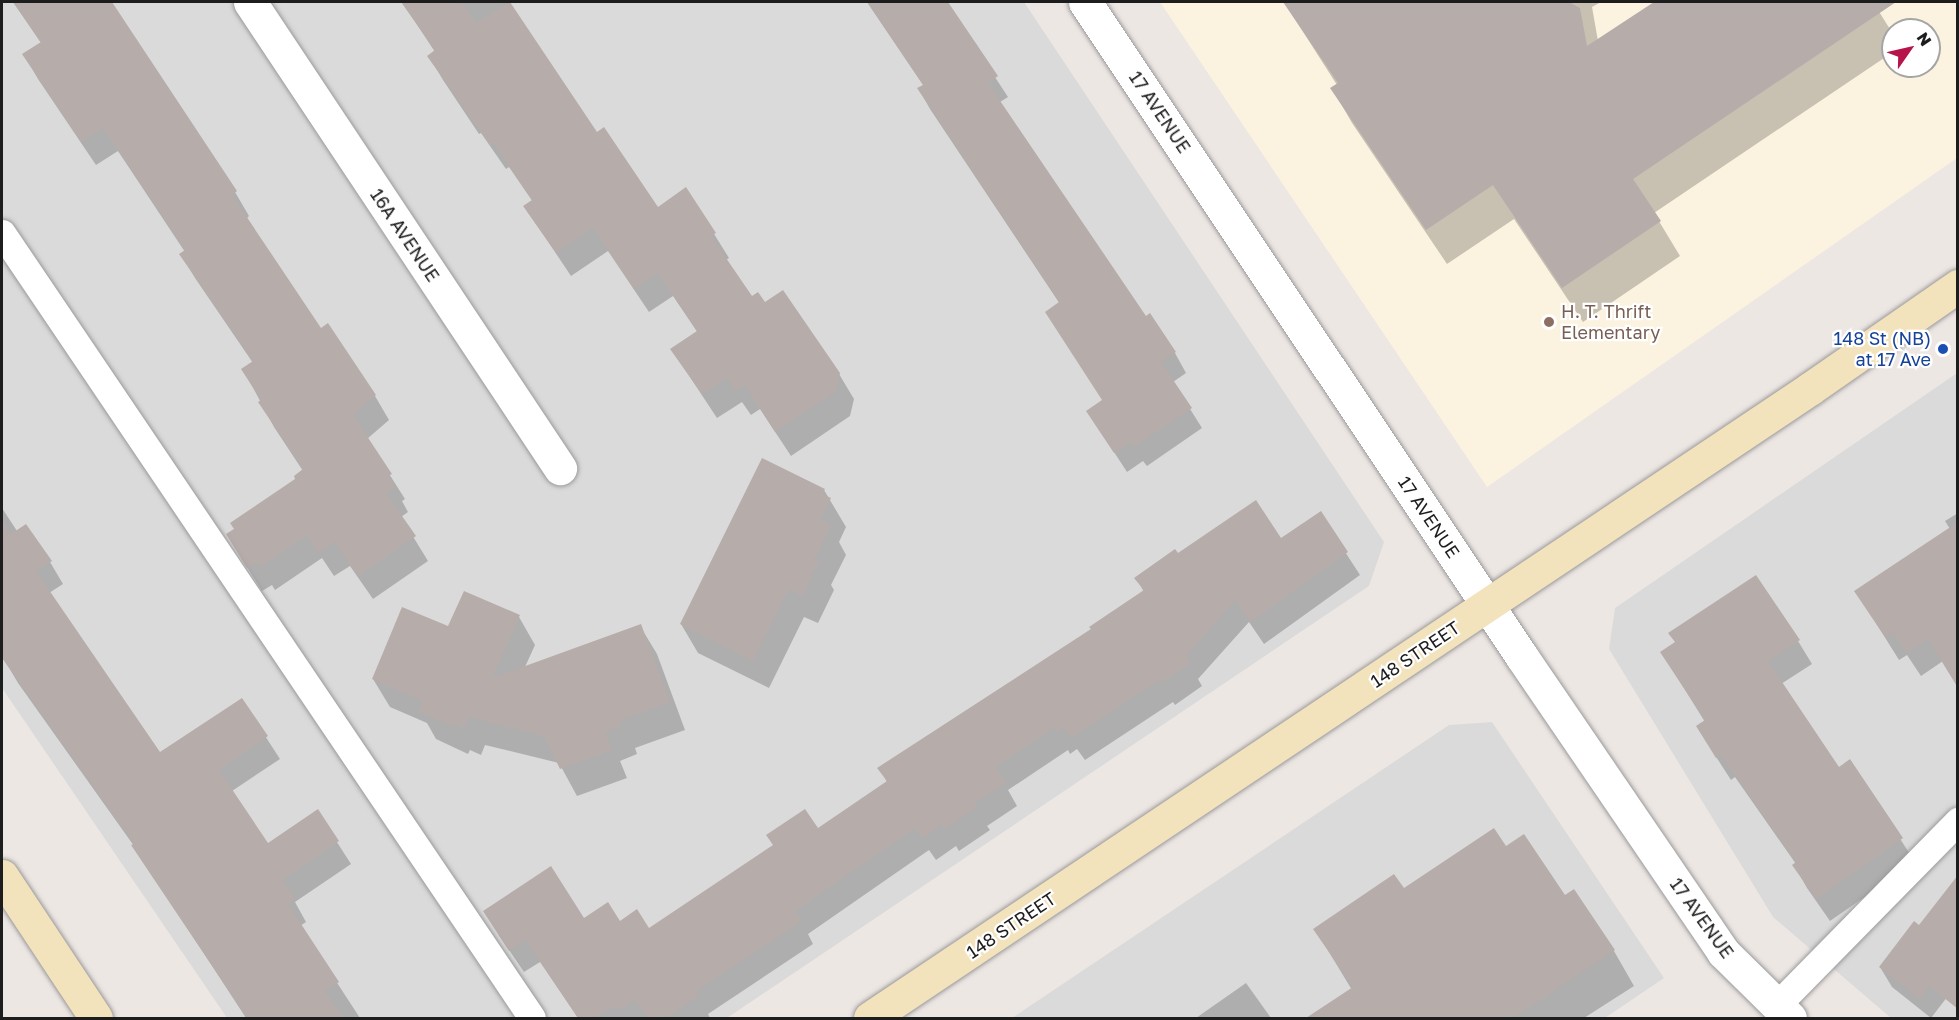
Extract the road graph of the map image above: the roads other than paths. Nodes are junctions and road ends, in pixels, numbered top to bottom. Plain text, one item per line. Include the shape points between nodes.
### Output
1 (249, 2) edge
2 (1085, 2) edge
3 (2, 233) edge
4 (1958, 286) edge
5 (560, 468) dead end
6 (1488, 604) junction
7 (1958, 821) edge
8 (2, 876) edge
9 (1783, 1012) edge
10 (96, 1018) edge
11 (532, 1018) edge
12 (870, 1018) edge

1 - 5 street, 16A AVENUE
2 - 6 street, 17 AVENUE
3 - 11 lane
4 - 6 main road, 148 STREET
6 - 9 street, 17 AVENUE via 1723,952
6 - 12 main road, 148 STREET
7 - 9 lane
8 - 10 main road

